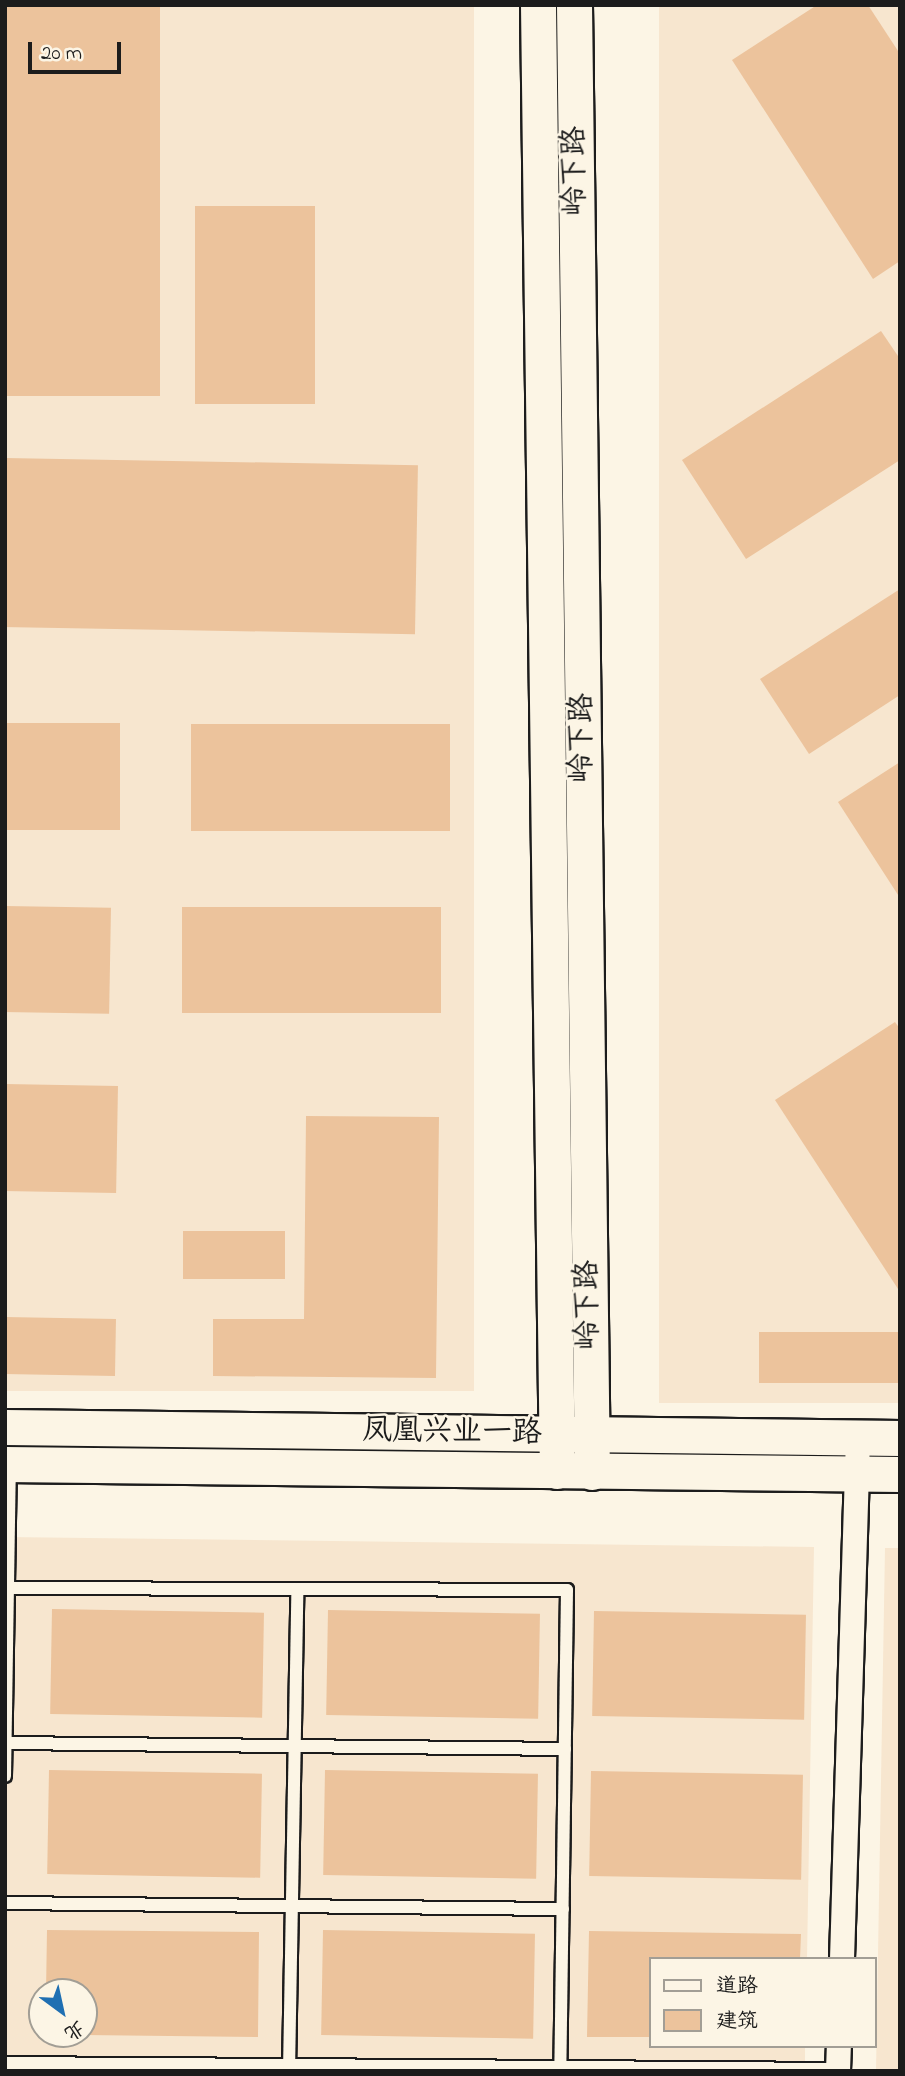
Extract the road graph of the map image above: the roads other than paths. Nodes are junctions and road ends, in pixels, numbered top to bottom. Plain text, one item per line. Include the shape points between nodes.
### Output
1 (538, 5) edge
2 (574, 5) edge
3 (5, 1427) edge
4 (556, 1435) junction
5 (591, 1436) junction
6 (858, 1438) junction
7 (900, 1438) edge
8 (8, 1464) edge
9 (557, 1471) junction
10 (592, 1472) junction
11 (857, 1474) junction
12 (900, 1474) edge
13 (7, 1588) edge
14 (297, 1589) junction
15 (6, 1743) edge
16 (294, 1746) junction
17 (565, 1749) junction
18 (5, 1776) edge
19 (5, 1903) edge
20 (292, 1906) junction
21 (563, 1909) junction
22 (842, 1957) edge
23 (838, 2062) edge
24 (5, 2063) edge
25 (560, 2067) junction
26 (289, 2068) edge

1 - 4 street, 岭下路
2 - 5 street, 岭下路
3 - 4 street, 凤凰兴业一路
4 - 5 street, 凤凰兴业一路
4 - 9 street, 岭下路
5 - 6 street, 凤凰兴业一路
5 - 10 street, 岭下路
6 - 7 street, 凤凰兴业一路
6 - 11 street
8 - 9 street, 凤凰兴业一路
8 - 13 lane
9 - 10 street, 凤凰兴业一路
10 - 11 street, 凤凰兴业一路
11 - 12 street, 凤凰兴业一路
11 - 22 street
13 - 14 lane
13 - 15 lane
14 - 16 lane
14 - 17 lane via 567,1590
15 - 16 lane
15 - 18 lane
16 - 17 lane
16 - 20 lane
17 - 21 lane
19 - 20 lane
20 - 21 lane
20 - 26 lane
21 - 25 lane
23 - 25 lane
24 - 26 lane
25 - 26 lane

